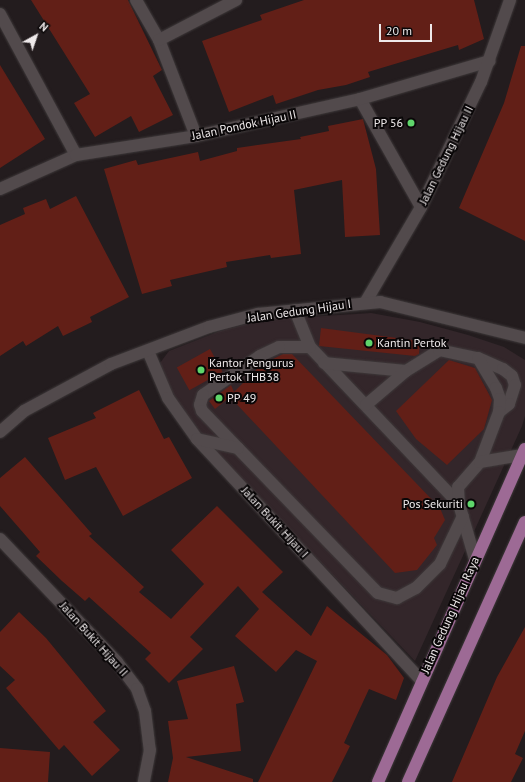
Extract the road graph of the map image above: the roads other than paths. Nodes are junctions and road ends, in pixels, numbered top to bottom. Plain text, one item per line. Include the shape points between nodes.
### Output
1 (136, 0) edge
2 (236, 0) edge
3 (510, 0) edge
4 (0, 14) edge
5 (159, 40) junction
6 (490, 60) junction
7 (360, 99) junction
8 (196, 136) junction
9 (76, 155) junction
10 (0, 189) edge
11 (420, 207) junction
12 (365, 303) junction
13 (295, 310) junction
14 (525, 338) edge
15 (310, 347) junction
16 (148, 351) junction
17 (478, 358) junction
18 (324, 363) junction
19 (406, 371) junction
20 (366, 405) junction
21 (499, 412) junction
22 (0, 432) edge
23 (197, 439) junction
24 (238, 448) junction
25 (523, 452) edge
26 (480, 462) junction
27 (459, 504) junction
28 (463, 516) junction
29 (525, 522) edge
30 (0, 539) edge
31 (475, 559) junction
32 (421, 680) junction
33 (144, 782) edge
34 (378, 782) edge
35 (408, 782) edge

1 - 5 street
2 - 5 street
3 - 6 street, Jalan Gedung Hijau II
4 - 9 street
5 - 8 street
6 - 7 street, Jalan Pondok Hijau II
6 - 11 street, Jalan Gedung Hijau II
7 - 8 street, Jalan Pondok Hijau II
7 - 11 street
8 - 9 street, Jalan Pondok Hijau II
9 - 10 street, Jalan Pondok Hijau II
11 - 12 street, Jalan Gedung Hijau II
12 - 13 street, Jalan Gedung Hijau I
12 - 14 street, Jalan Gedung Hijau I via 380,302
13 - 15 street
13 - 16 street, Jalan Gedung Hijau I via 258,314 209,327
15 - 18 street
15 - 24 street via 284,346 266,353 203,395 200,404 202,411
16 - 22 street, Jalan Gedung Hijau I via 111,364 31,407
16 - 23 street, Jalan Bukit Hijau I via 168,398
17 - 19 street via 438,350
17 - 21 street via 496,388 500,399
17 - 21 street via 512,376 515,385 509,404
18 - 19 street
18 - 20 street
19 - 20 street
20 - 27 street
21 - 26 street
23 - 24 street
23 - 32 street, Jalan Bukit Hijau I
24 - 28 street via 378,593 396,598 416,588 440,564
25 - 26 street
25 - 31 main road, Jalan Gedung Hijau Raya
26 - 27 street via 458,487
27 - 28 street
28 - 31 street
29 - 35 main road
30 - 33 street, Jalan Bukit Hijau II via 117,662 137,689 145,711 150,750
31 - 32 main road, Jalan Gedung Hijau Raya
32 - 34 main road, Jalan Gedung Hijau Raya

